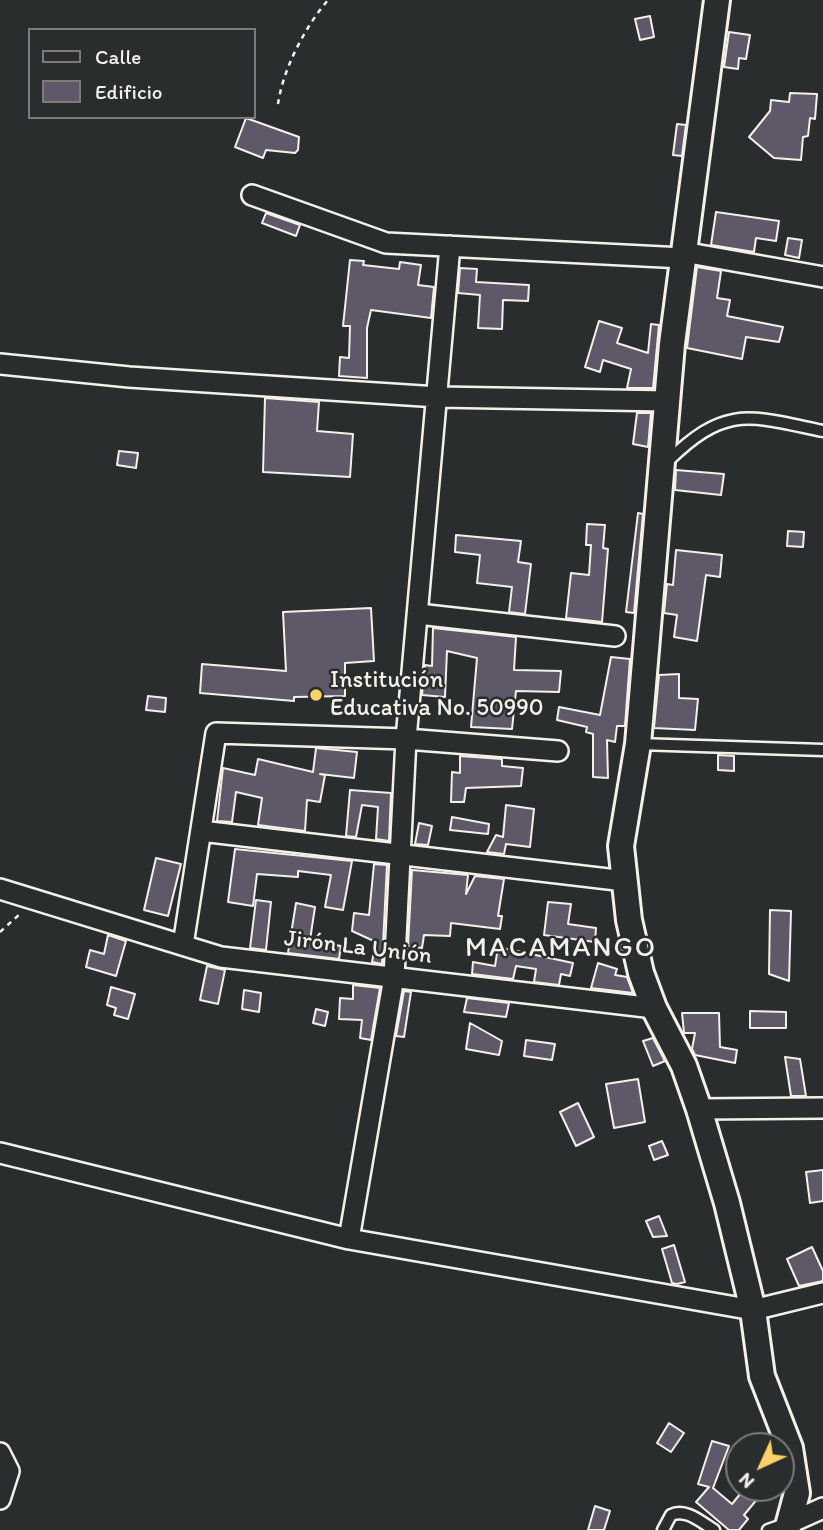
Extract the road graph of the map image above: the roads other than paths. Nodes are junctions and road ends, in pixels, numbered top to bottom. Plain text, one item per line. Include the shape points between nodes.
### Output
1 (717, 0) edge
2 (252, 195) dead end
3 (450, 246) junction
4 (683, 255) junction
5 (823, 277) edge
6 (0, 364) edge
7 (438, 397) junction
8 (667, 401) junction
9 (823, 431) edge
10 (660, 469) junction
11 (418, 614) junction
12 (615, 636) dead end
13 (406, 739) junction
14 (638, 744) junction
15 (823, 750) edge
16 (558, 751) dead end
17 (201, 831) junction
18 (401, 855) junction
19 (625, 881) junction
20 (0, 889) edge
21 (183, 945) junction
22 (394, 977) junction
23 (654, 1008) junction
24 (823, 1108) edge
25 (699, 1110) junction
26 (0, 1153) edge
27 (349, 1239) junction
28 (823, 1293) edge
29 (753, 1310) junction
30 (0, 1453) edge
31 (0, 1499) edge
32 (823, 1508) edge
33 (789, 1526) edge
34 (663, 1530) edge
35 (714, 1530) edge
36 (768, 1530) edge

1 - 4 street
2 - 3 street via 386,243
3 - 4 street
3 - 7 street
4 - 5 street
4 - 8 street
6 - 7 street
7 - 8 street
7 - 11 street
8 - 10 street
9 - 10 lane via 753,417 727,419 704,430
10 - 14 street
11 - 12 street
11 - 13 street
13 - 16 street
13 - 17 street via 216,733
13 - 18 street
14 - 15 lane
14 - 19 street via 621,846
17 - 18 street
17 - 21 street
18 - 19 street
18 - 22 street
19 - 23 street via 641,974
20 - 21 street, Jirón La Unión
21 - 22 street, Jirón La Unión via 221,957
22 - 23 street, Jirón La Unión
22 - 27 street
23 - 25 street via 684,1066
24 - 25 street
25 - 29 street
26 - 27 street
27 - 29 street
28 - 29 street
29 - 33 street via 762,1376 790,1448 797,1493
30 - 31 street via 9,1471
32 - 33 street
33 - 36 lane
34 - 35 lane via 671,1514 677,1512

